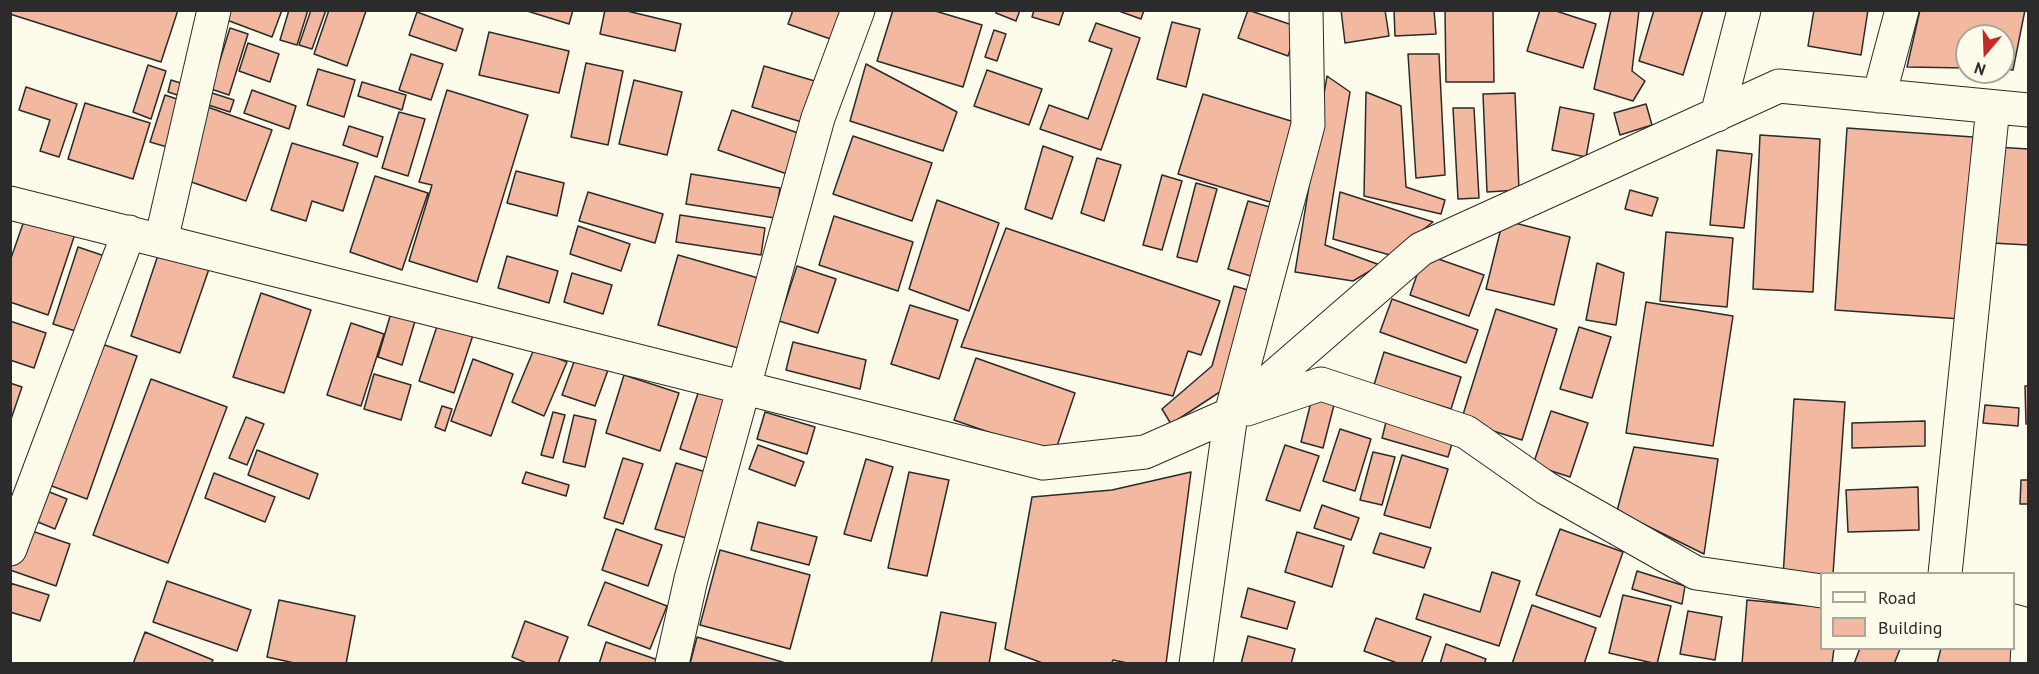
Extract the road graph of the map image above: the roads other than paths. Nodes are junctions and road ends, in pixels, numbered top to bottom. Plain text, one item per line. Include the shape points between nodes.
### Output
1 (214, 10) edge
2 (858, 10) edge
3 (1306, 10) edge
4 (1744, 10) edge
5 (1902, 10) edge
6 (1879, 96) junction
7 (1993, 107) junction
8 (2028, 110) edge
9 (1717, 115) junction
10 (10, 203) edge
11 (129, 232) junction
12 (161, 241) junction
13 (745, 388) junction
14 (1231, 414) junction
15 (10, 549) edge
16 (1945, 572) edge
17 (1820, 591) edge
18 (2028, 645) edge
19 (672, 663) edge
20 (1196, 663) edge
21 (2027, 663) edge

1 - 12 street
2 - 13 street via 818,118
3 - 14 street via 1308,125
4 - 9 street
5 - 6 street
6 - 7 street
6 - 9 street via 1779,86
7 - 8 street
7 - 16 street
9 - 14 street via 1421,249
10 - 11 street
11 - 12 street
11 - 15 street
12 - 13 street
13 - 14 street via 1043,463 1145,452
13 - 19 street
14 - 17 street via 1322,384 1466,432 1546,489 1696,573
14 - 20 street
18 - 21 street

